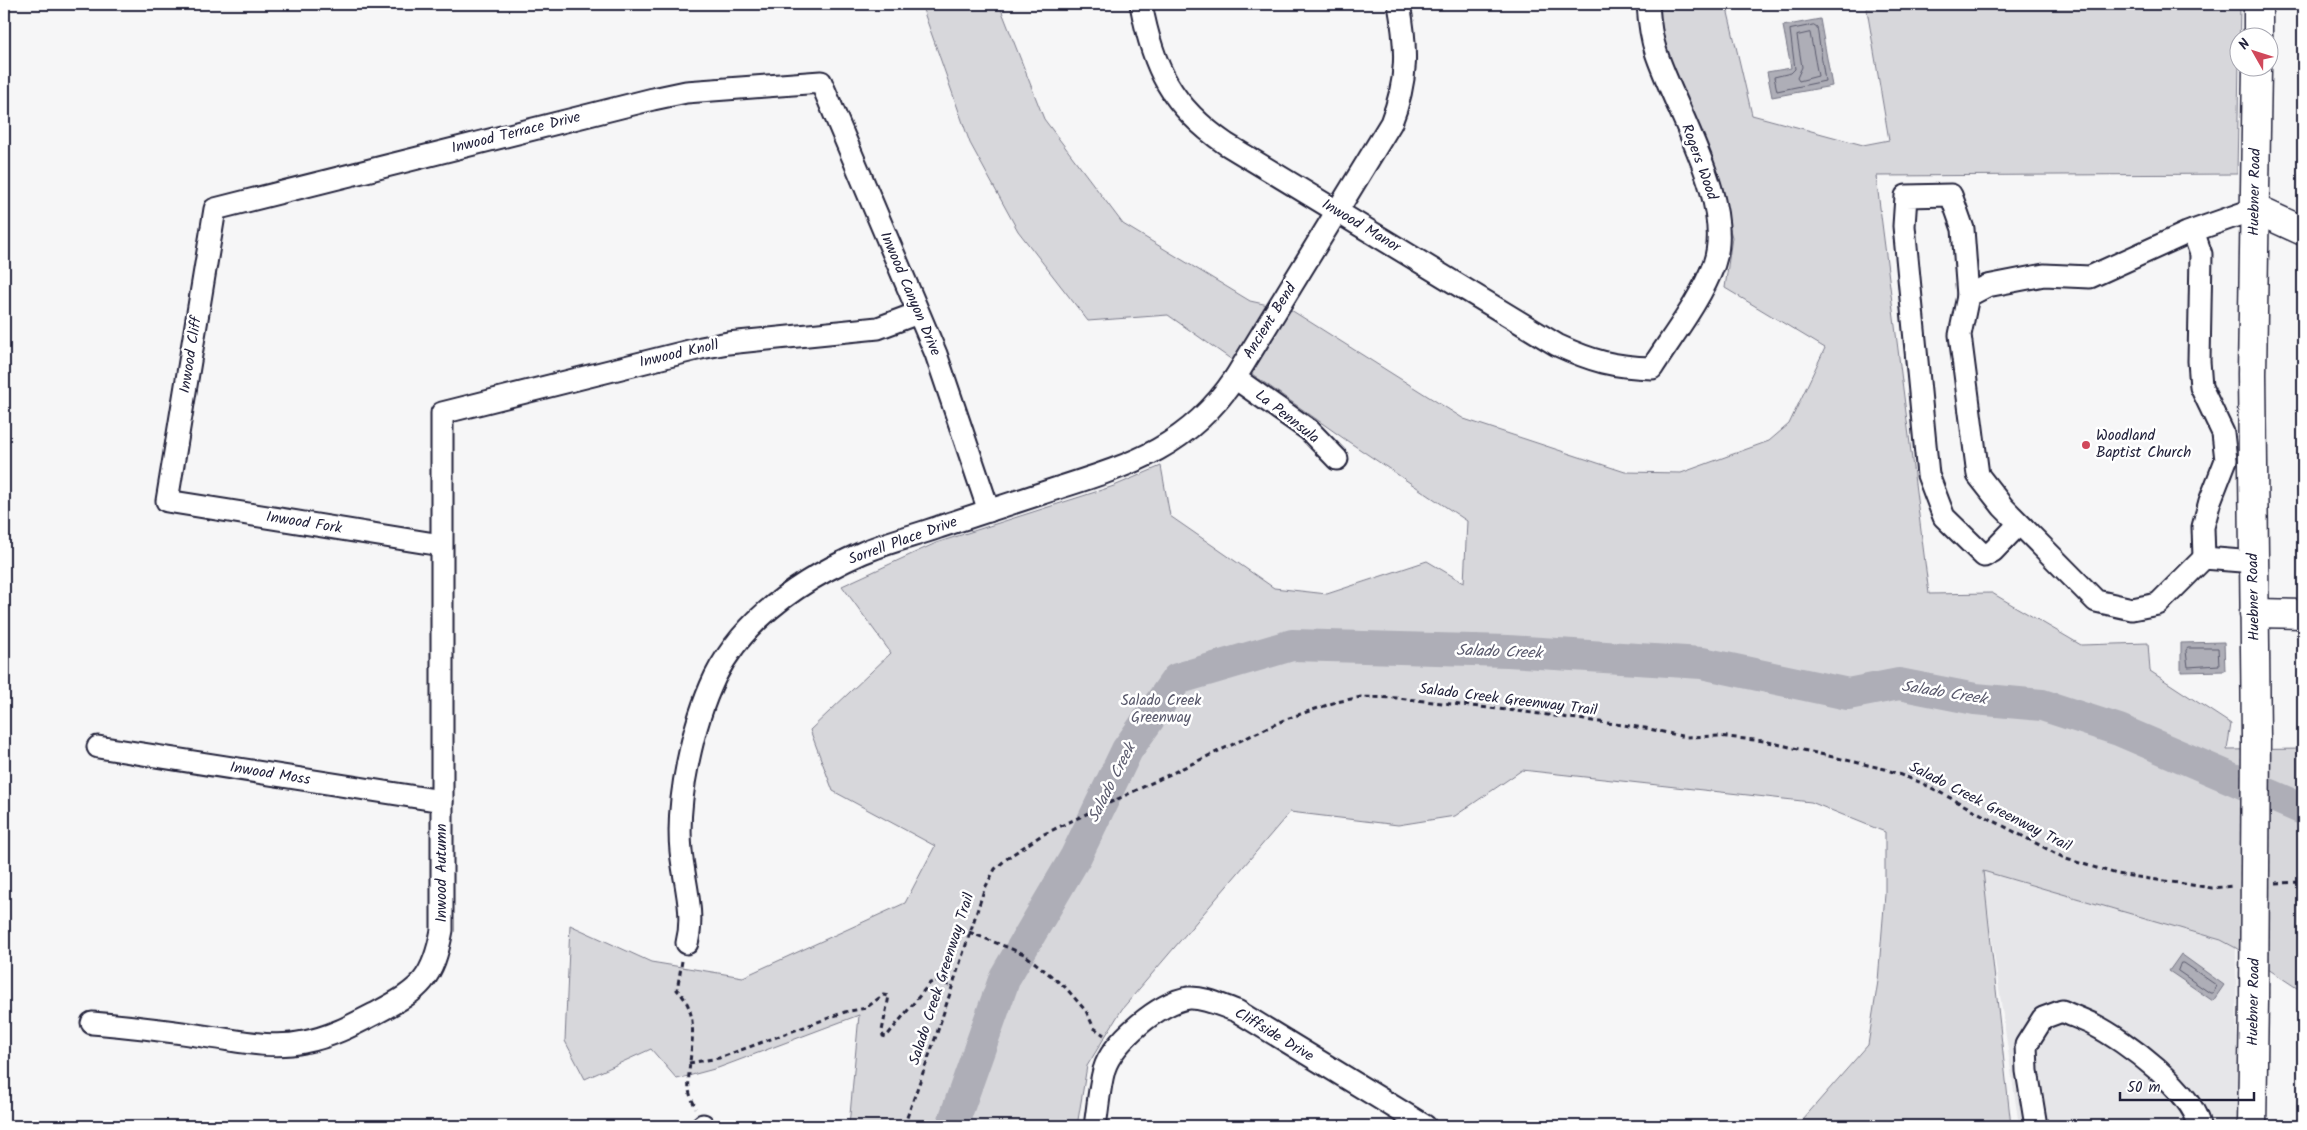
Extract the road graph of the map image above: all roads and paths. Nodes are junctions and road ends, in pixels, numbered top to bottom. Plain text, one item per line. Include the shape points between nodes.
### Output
1 (1141, 4) edge
2 (1400, 4) edge
3 (1648, 4) edge
4 (2258, 4) edge
5 (2258, 28) edge
6 (2257, 78) edge
7 (821, 82) joint
8 (215, 209) joint
9 (2255, 209) junction
10 (1338, 212) junction
11 (2193, 231) junction
12 (2303, 231) edge
13 (1968, 296) junction
14 (918, 313) junction
15 (1652, 368) joint
16 (1235, 378) junction
17 (442, 413) joint
18 (1337, 458) dead end
19 (167, 501) joint
20 (989, 511) junction
21 (2019, 524) junction
22 (441, 545) junction
23 (2204, 558) junction
24 (2254, 562) junction
25 (2254, 614) junction
26 (2303, 614) edge
27 (98, 747) dead end
28 (442, 801) junction
29 (2303, 882) edge
30 (2269, 884) dead end
31 (2240, 886) dead end
32 (969, 932) junction
33 (687, 943) joint
34 (952, 986) junction
35 (92, 1023) dead end
36 (1119, 1045) junction
37 (690, 1063) junction
38 (702, 1126) edge
39 (904, 1126) edge
40 (1095, 1126) edge
41 (1425, 1126) edge
42 (2036, 1126) edge
43 (2198, 1126) edge
44 (2252, 1126) edge

1 - 10 street, Inwood Manor via 1149,44 1162,76 1202,128
2 - 10 street, Ancient Bend via 1406,40 1405,74 1397,107 1383,138
3 - 15 street, Rogers Wood via 1655,51 1712,190 1720,231 1714,262 1702,289
4 - 5 main road
6 - 9 main road, Huebner Road
7 - 8 street, Inwood Terrace Drive via 686,92
7 - 14 street, Inwood Canyon Drive
8 - 19 street, Inwood Cliff
9 - 11 street
9 - 12 main road
9 - 24 main road, Huebner Road via 2252,374
10 - 15 street, Inwood Manor via 1557,345 1588,359 1621,367
10 - 16 street, Ancient Bend
11 - 13 street via 2090,277 2044,275 1987,286
11 - 23 street via 2201,254 2201,387 2223,433 2226,460 2203,527
13 - 21 street via 1960,335 1978,475
13 - 21 street via 1963,229 1951,195 1906,196 1904,226 1928,475 1944,517 1984,556
14 - 17 street, Inwood Knoll via 878,328 728,342
14 - 20 street, Inwood Canyon Drive via 951,394
16 - 18 street, La Pennsula via 1309,430
16 - 20 street, Ancient Bend via 1190,428 1150,455
17 - 22 street, Inwood Autumn
19 - 22 street, Inwood Fork
20 - 33 street, Sorrell Place Drive via 863,552 801,585 766,610 737,641 706,697 682,798 681,851 691,928
21 - 23 street via 2096,601 2132,609 2158,604
22 - 28 street, Inwood Autumn
23 - 24 street
24 - 25 main road, Huebner Road
25 - 26 main road
25 - 44 main road, Huebner Road, bridge
27 - 28 street, Inwood Moss
28 - 35 street, Inwood Autumn via 442,930 437,957 424,980 406,997 335,1034 302,1043 268,1045
29 - 30 path
31 - 32 path, Salado Creek Greenway Trail via 2212,888 2117,874 2066,859 1922,783 1885,769 1764,741 1719,736 1686,737 1646,728 1525,712 1361,697 1286,719 1042,835 995,869 978,903
32 - 34 path, Salado Creek Greenway Trail
32 - 36 path via 1024,954 1065,986 1086,1010 1094,1028
33 - 37 path via 677,990 688,1002 691,1016
34 - 37 path via 936,981 930,983 886,1037 882,1032 889,996 883,995 866,1008 845,1012 720,1058
34 - 39 path, Salado Creek Greenway Trail
36 - 40 street, Cliffside Drive via 1104,1068
36 - 41 street, Cliffside Drive via 1162,1007 1189,998 1209,1000 1237,1011
37 - 38 path via 689,1092
42 - 43 street via 2026,1045 2043,1018 2062,1011 2096,1026 2162,1072 2189,1104

